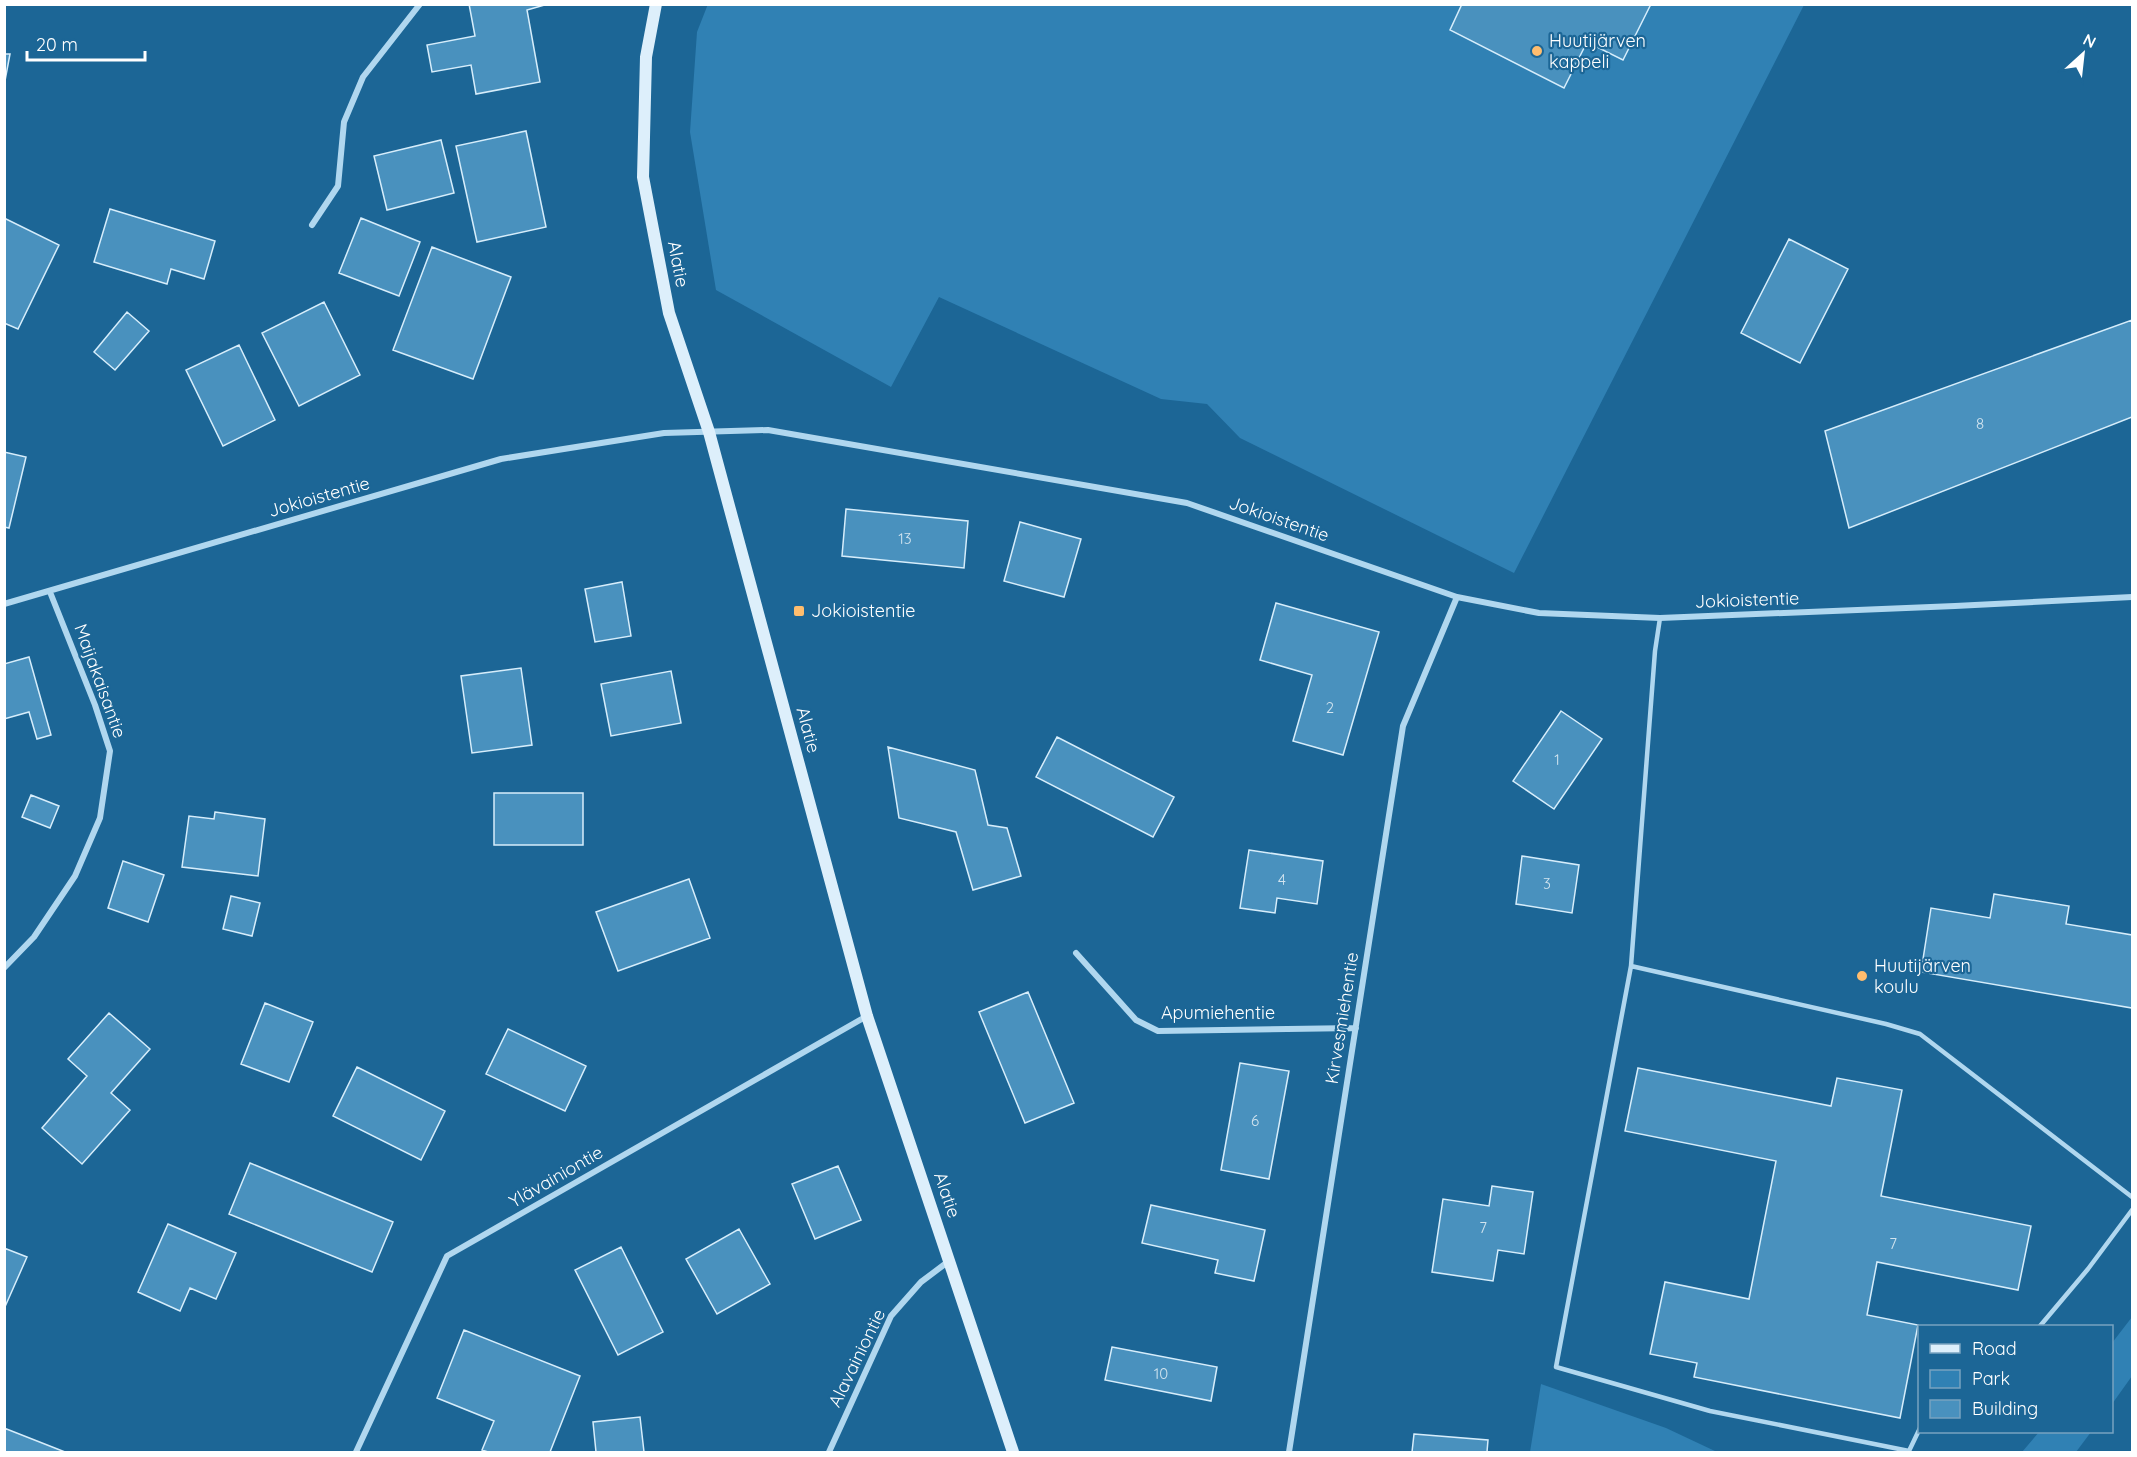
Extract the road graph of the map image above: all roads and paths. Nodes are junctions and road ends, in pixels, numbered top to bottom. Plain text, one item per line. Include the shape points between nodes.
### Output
1 (420, 4) edge
2 (656, 4) edge
3 (312, 225) dead end
4 (709, 432) junction
5 (50, 592) junction
6 (1457, 597) junction
7 (2133, 597) edge
8 (4, 604) edge
9 (1659, 618) junction
10 (1076, 952) dead end
11 (1631, 966) junction
12 (4, 968) edge
13 (867, 1016) junction
14 (1356, 1028) junction
15 (2133, 1197) edge
16 (2133, 1210) edge
17 (950, 1260) junction
18 (2041, 1325) edge
19 (1918, 1432) edge
20 (356, 1452) edge
21 (829, 1452) edge
22 (1013, 1452) edge
23 (1289, 1452) edge

1 - 3 street via 363,77 344,122 338,186
2 - 4 street, Alatie via 646,57 643,177 669,313
4 - 5 street, Jokioistentie via 663,434 501,459
4 - 6 street, Jokioistentie via 768,430 1187,503
4 - 13 street, Alatie
5 - 8 street, Jokioistentie
5 - 12 street, Maijakaisantie via 110,752 100,818 75,876 34,937
6 - 9 street, Jokioistentie via 1539,613
6 - 14 street, Kirvesmiehentie via 1403,726
7 - 9 street, Jokioistentie
9 - 11 lane
10 - 14 street, Apumiehentie via 1136,1020 1158,1031
11 - 15 lane via 1920,1034
11 - 19 lane via 1556,1366 1710,1411 1909,1451
13 - 17 street, Alatie
13 - 20 street, Ylävainiontie via 447,1256
14 - 23 street, Kirvesmiehentie
16 - 18 lane
17 - 21 street, Alavainiontie via 921,1282 891,1316
17 - 22 street, Alatie

